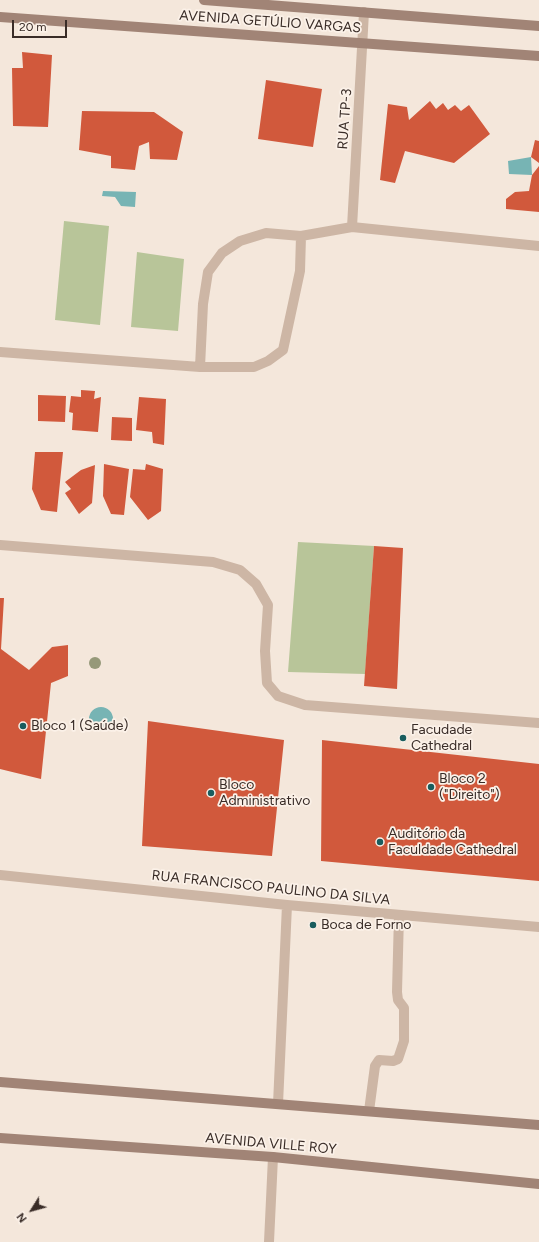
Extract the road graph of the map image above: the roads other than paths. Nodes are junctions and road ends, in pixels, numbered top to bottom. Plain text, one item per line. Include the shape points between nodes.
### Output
1 (204, 0) edge
2 (364, 12) junction
3 (0, 17) edge
4 (539, 26) edge
5 (363, 43) junction
6 (539, 56) edge
7 (352, 227) junction
8 (301, 236) junction
9 (539, 246) edge
10 (0, 352) edge
11 (200, 367) junction
12 (0, 545) edge
13 (539, 720) edge
14 (0, 875) edge
15 (287, 905) junction
16 (400, 915) junction
17 (539, 927) edge
18 (0, 1082) edge
19 (278, 1104) junction
20 (369, 1111) junction
21 (539, 1125) edge
22 (0, 1138) edge
23 (273, 1157) junction
24 (539, 1184) edge
25 (269, 1242) edge

1 - 2 main road, AVENIDA GETÚLIO VARGAS
2 - 4 main road, AVENIDA GETÚLIO VARGAS
2 - 5 street, RUA TP-3
3 - 5 main road, AVENIDA GETÚLIO VARGAS
5 - 6 main road, AVENIDA GETÚLIO VARGAS
5 - 7 street, RUA TP-3
7 - 8 street
7 - 9 street
8 - 11 street via 266,233 240,241 222,254 208,272 203,304
8 - 11 street via 300,271 283,350 254,367
10 - 11 street
12 - 13 street via 213,562 240,570 256,584 268,605 265,650 267,683 278,696 305,705
14 - 15 street, RUA FRANCISCO PAULINO DA SILVA
15 - 16 street, RUA FRANCISCO PAULINO DA SILVA
15 - 19 street
16 - 17 street, RUA FRANCISCO PAULINO DA SILVA
16 - 20 street via 397,992 398,1000 404,1008 404,1041 398,1059 379,1060 375,1066
18 - 19 main road
19 - 20 main road
20 - 21 main road
22 - 23 main road, AVENIDA VILLE ROY
23 - 24 main road, AVENIDA VILLE ROY
23 - 25 street

